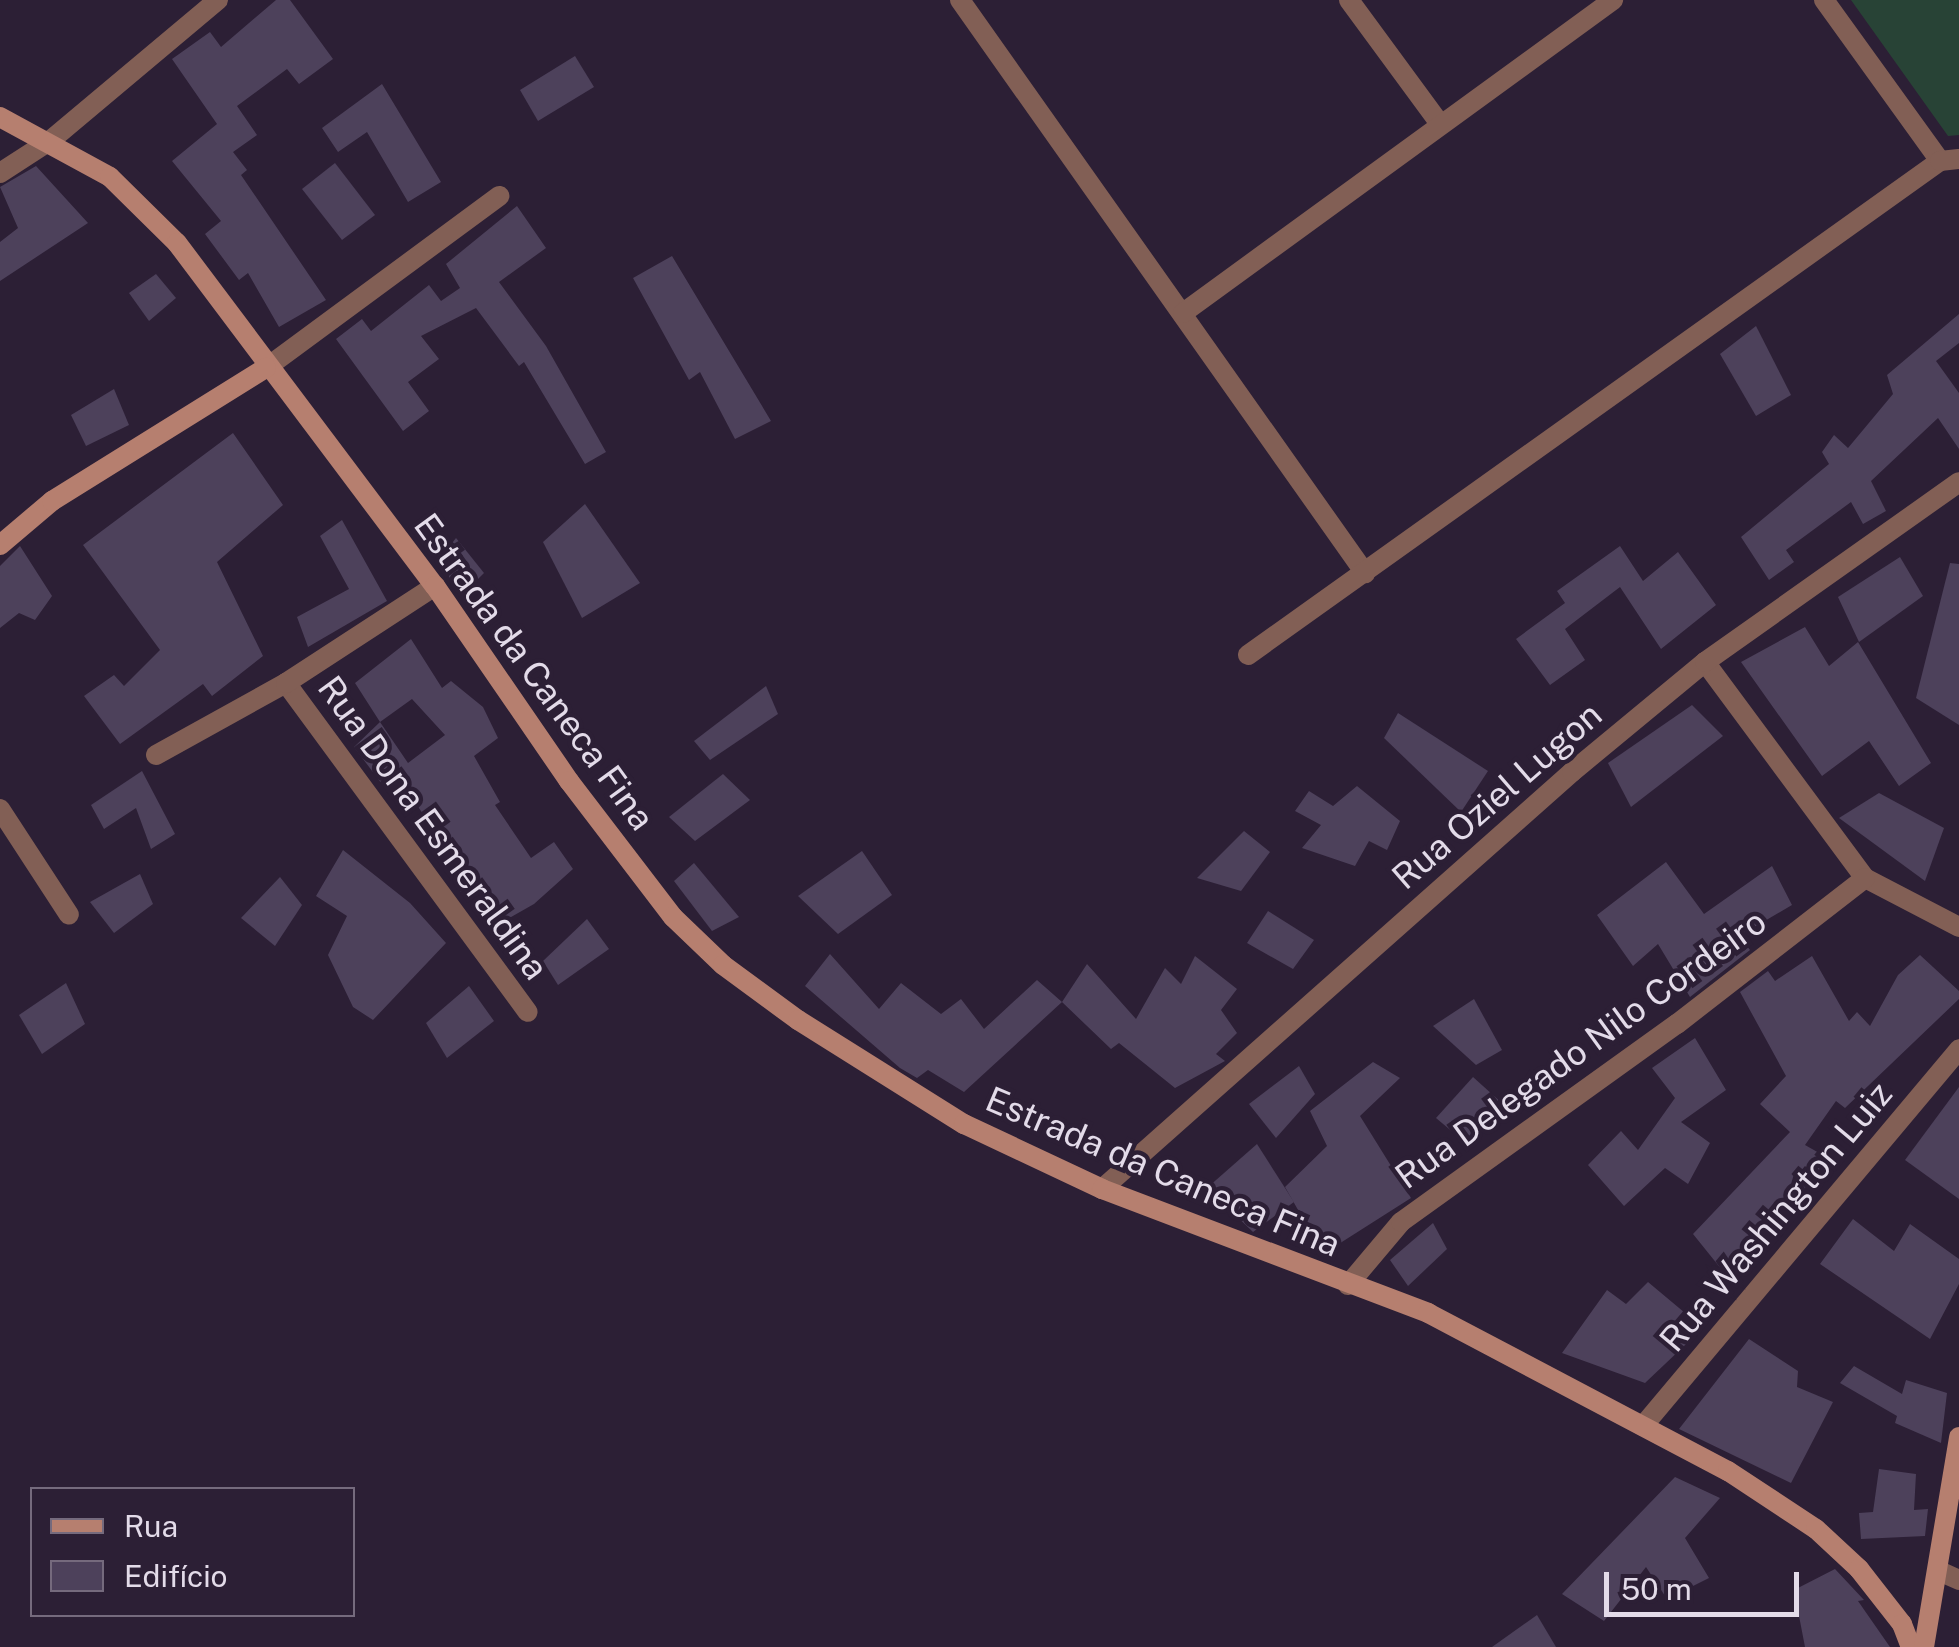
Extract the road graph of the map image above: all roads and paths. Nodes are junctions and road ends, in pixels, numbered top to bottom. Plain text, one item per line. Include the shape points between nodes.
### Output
1 (218, 0) edge
2 (960, 0) edge
3 (1349, 0) edge
4 (1613, 0) edge
5 (1824, 0) edge
6 (0, 117) edge
7 (1440, 124) junction
8 (51, 140) junction
9 (1950, 160) edge
10 (0, 174) edge
11 (499, 196) dead end
12 (1184, 313) junction
13 (266, 368) junction
14 (1959, 482) edge
15 (0, 545) edge
16 (1365, 573) junction
17 (436, 586) junction
18 (1248, 656) dead end
19 (1705, 662) junction
20 (286, 683) junction
21 (156, 755) dead end
22 (0, 810) edge
23 (1864, 878) junction
24 (69, 915) dead end
25 (1959, 927) edge
26 (528, 1012) dead end
27 (1959, 1049) edge
28 (1102, 1188) junction
29 (1348, 1286) junction
30 (1643, 1426) junction
31 (1959, 1438) edge
32 (1953, 1512) edge
33 (1939, 1570) junction
34 (1959, 1580) edge
35 (1931, 1615) junction
36 (1902, 1624) junction
37 (1911, 1647) edge
38 (1924, 1647) edge

1 - 8 street
2 - 12 street
3 - 7 street
4 - 7 street
5 - 9 street
6 - 8 street, Estrada da Caneca Fina
7 - 12 street
8 - 10 street
8 - 13 street, Estrada da Caneca Fina via 143,204
9 - 16 street
11 - 13 street
12 - 16 street
13 - 15 street via 80,482
13 - 17 street, Estrada da Caneca Fina
14 - 19 street, Rua Oziel Lugon
16 - 18 street
17 - 20 street
17 - 28 street, Estrada da Caneca Fina via 569,781 695,940 909,1093
19 - 23 street
19 - 28 street, Rua Oziel Lugon
20 - 21 street
20 - 26 street, Rua Dona Esmeraldina
22 - 24 street
23 - 25 street
23 - 29 street, Rua Delegado Nilo Cordeiro via 1677,1024 1401,1222
27 - 30 street, Rua Washington Luiz
28 - 29 street, Estrada da Caneca Fina
29 - 30 street, Estrada da Caneca Fina via 1428,1313
30 - 36 street, Estrada da Caneca Fina via 1816,1528
31 - 32 street
32 - 33 street
33 - 34 street
33 - 35 street
35 - 36 street via 1914,1626
35 - 38 street
36 - 37 street, Estrada da Caneca Fina

